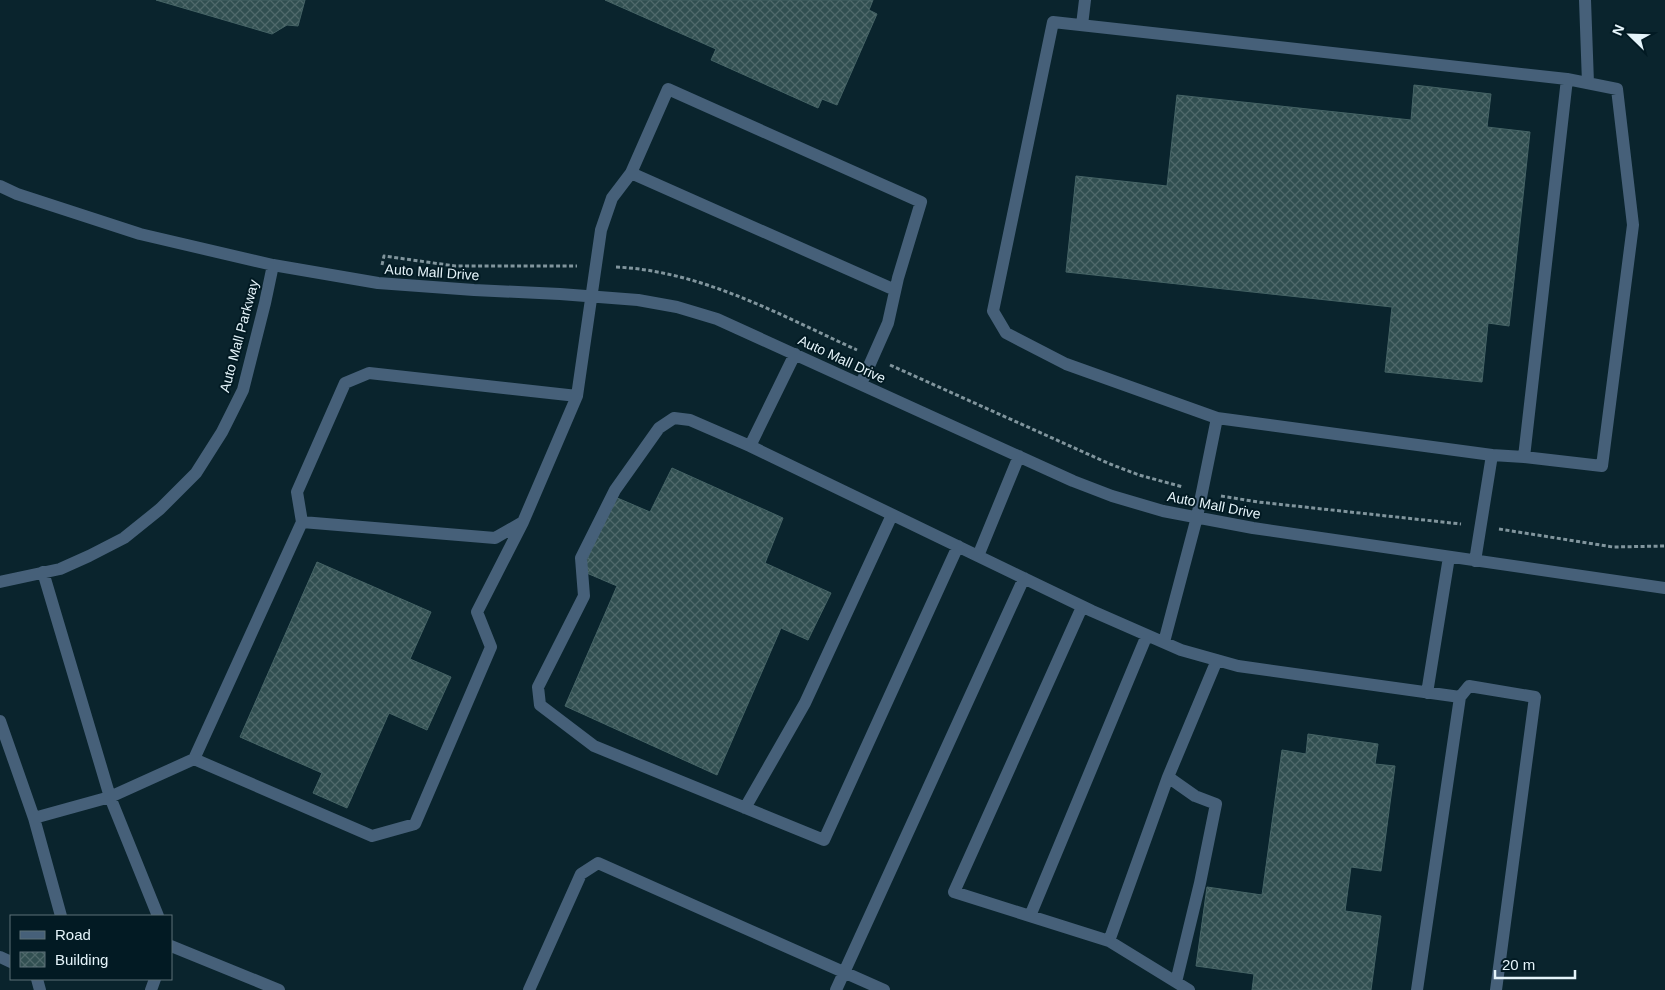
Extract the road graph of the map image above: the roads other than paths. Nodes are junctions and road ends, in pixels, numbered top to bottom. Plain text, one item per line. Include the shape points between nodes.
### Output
1 (1085, 0) edge
2 (1585, 0) edge
3 (1082, 25) junction
4 (1567, 79) junction
5 (1588, 83) junction
6 (631, 173) junction
7 (0, 186) edge
8 (273, 265) junction
9 (895, 290) junction
10 (591, 297) junction
11 (795, 354) junction
12 (861, 384) junction
13 (577, 396) junction
14 (1217, 418) junction
15 (750, 446) junction
16 (1492, 454) junction
17 (1019, 456) junction
18 (1524, 457) junction
19 (892, 514) junction
20 (1197, 517) junction
21 (302, 522) junction
22 (523, 522) junction
23 (958, 546) junction
24 (978, 556) junction
25 (1449, 557) junction
26 (1475, 561) junction
27 (43, 572) junction
28 (1024, 578) junction
29 (0, 582) edge
30 (1665, 588) edge
31 (1082, 607) junction
32 (1147, 635) junction
33 (1164, 642) junction
34 (1217, 660) junction
35 (1427, 693) junction
36 (1460, 697) junction
37 (0, 721) edge
38 (194, 759) junction
39 (1168, 777) junction
40 (110, 797) junction
41 (745, 808) junction
42 (34, 818) junction
43 (61, 915) edge
44 (158, 915) edge
45 (1030, 916) junction
46 (1109, 941) junction
47 (172, 946) edge
48 (844, 972) junction
49 (1176, 982) junction
50 (279, 990) edge
51 (529, 990) edge
52 (836, 990) edge
53 (884, 990) edge
54 (1189, 990) edge
55 (1417, 990) edge
56 (1496, 990) edge

1 - 3 street
2 - 5 street
3 - 4 street
3 - 14 street via 1053,22 993,311 1006,332 1066,364
4 - 5 street
4 - 18 street
5 - 18 street via 1617,89 1633,225 1602,466
6 - 9 street
6 - 9 street via 668,89 922,202
6 - 10 street via 612,198 601,230
7 - 8 street, Auto Mall Drive via 140,234
8 - 10 street, Auto Mall Drive via 378,283
8 - 27 street, Auto Mall Parkway via 244,390 196,474 124,538 82,560
9 - 12 street via 888,323
10 - 11 street, Auto Mall Drive via 677,307 717,319
10 - 13 street
11 - 12 street, Auto Mall Drive
11 - 15 street
12 - 17 street, Auto Mall Drive
13 - 21 street via 369,373 345,384 297,492
13 - 22 street
14 - 16 street
14 - 20 street
15 - 19 street
15 - 41 street via 690,420 674,418 659,428 616,490 580,558 584,596 538,687 540,705 594,746
16 - 18 street
16 - 26 street
17 - 20 street, Auto Mall Drive via 1112,496
17 - 24 street
19 - 23 street
19 - 41 street via 805,703
20 - 25 street, Auto Mall Drive
20 - 33 street
21 - 22 street via 495,538
21 - 38 street
22 - 38 street via 477,612 491,647 414,824 372,836
23 - 24 street
23 - 41 street via 824,840
24 - 28 street
25 - 26 street, Auto Mall Drive
25 - 35 street
26 - 30 street, Auto Mall Drive
27 - 29 street, Auto Mall Parkway
27 - 40 street
28 - 31 street
28 - 48 street
31 - 32 street
31 - 45 street via 954,892
32 - 33 street
32 - 45 street
33 - 34 street
34 - 35 street via 1238,666
34 - 39 street
35 - 36 street
36 - 55 street
36 - 56 street via 1469,686 1535,697
37 - 42 street
38 - 40 street
39 - 46 street
39 - 49 street via 1195,796 1216,804
40 - 42 street
40 - 44 street
42 - 43 street
45 - 46 street
46 - 49 street
47 - 50 street
48 - 51 street via 598,863 581,874
48 - 52 street
48 - 53 street
49 - 54 street

